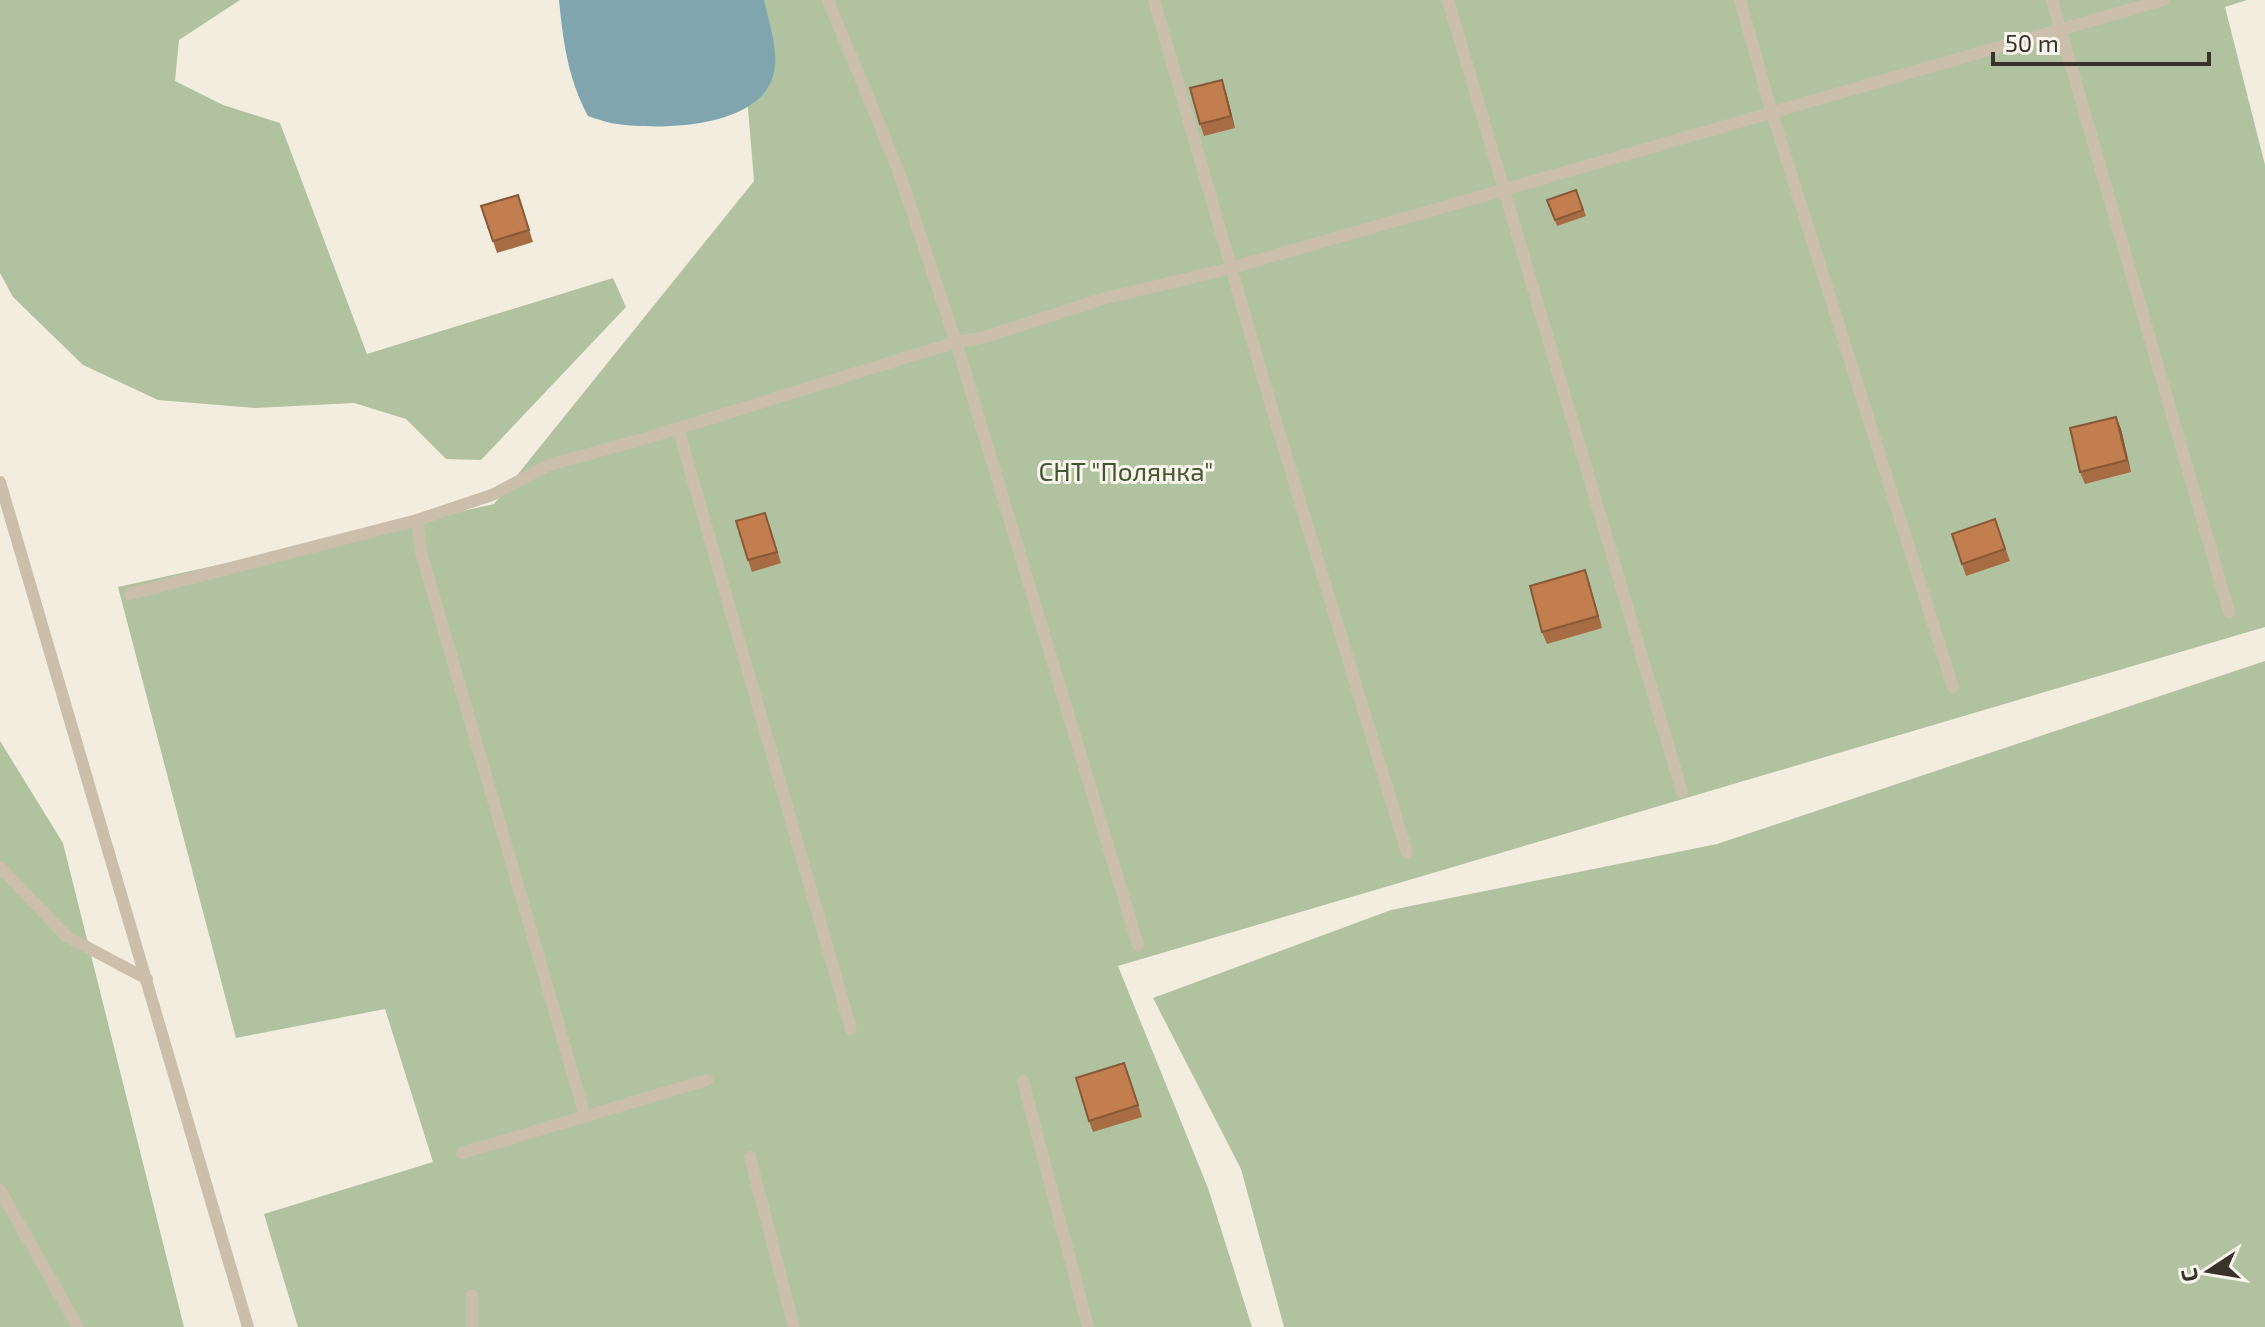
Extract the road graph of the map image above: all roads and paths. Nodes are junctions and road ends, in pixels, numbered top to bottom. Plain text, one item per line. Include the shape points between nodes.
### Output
1 (828, 0) edge
2 (1154, 0) edge
3 (1448, 0) edge
4 (1740, 0) edge
5 (2052, 0) edge
6 (2163, 0) edge
7 (2061, 29) junction
8 (1772, 113) junction
9 (1504, 188) junction
10 (1231, 268) junction
11 (956, 342) junction
12 (678, 428) junction
13 (0, 482) edge
14 (417, 520) junction
15 (130, 594) dead end
16 (2229, 612) dead end
17 (1953, 687) dead end
18 (1682, 792) dead end
19 (1407, 853) dead end
20 (0, 867) edge
21 (1138, 945) dead end
22 (147, 979) junction
23 (851, 1029) dead end
24 (707, 1080) dead end
25 (1023, 1081) dead end
26 (585, 1116) junction
27 (462, 1153) dead end
28 (750, 1157) dead end
29 (0, 1190) edge
30 (472, 1295) dead end
31 (78, 1327) edge
32 (248, 1327) edge
33 (472, 1327) edge
34 (794, 1327) edge
35 (1088, 1327) edge

1 - 11 lane via 899,172
2 - 10 lane
3 - 9 lane
4 - 8 lane
5 - 7 lane
6 - 7 lane
7 - 8 lane
7 - 16 lane
8 - 9 lane
8 - 17 lane
9 - 10 lane
9 - 18 lane
10 - 11 lane
10 - 19 lane
11 - 12 lane
11 - 21 lane
12 - 14 lane via 549,465 492,495
12 - 23 lane
13 - 22 lane
14 - 15 lane
14 - 26 lane via 426,567
20 - 22 lane via 66,936
22 - 32 lane
24 - 26 lane
25 - 35 lane
26 - 27 lane
28 - 34 lane
29 - 31 lane
30 - 33 lane

